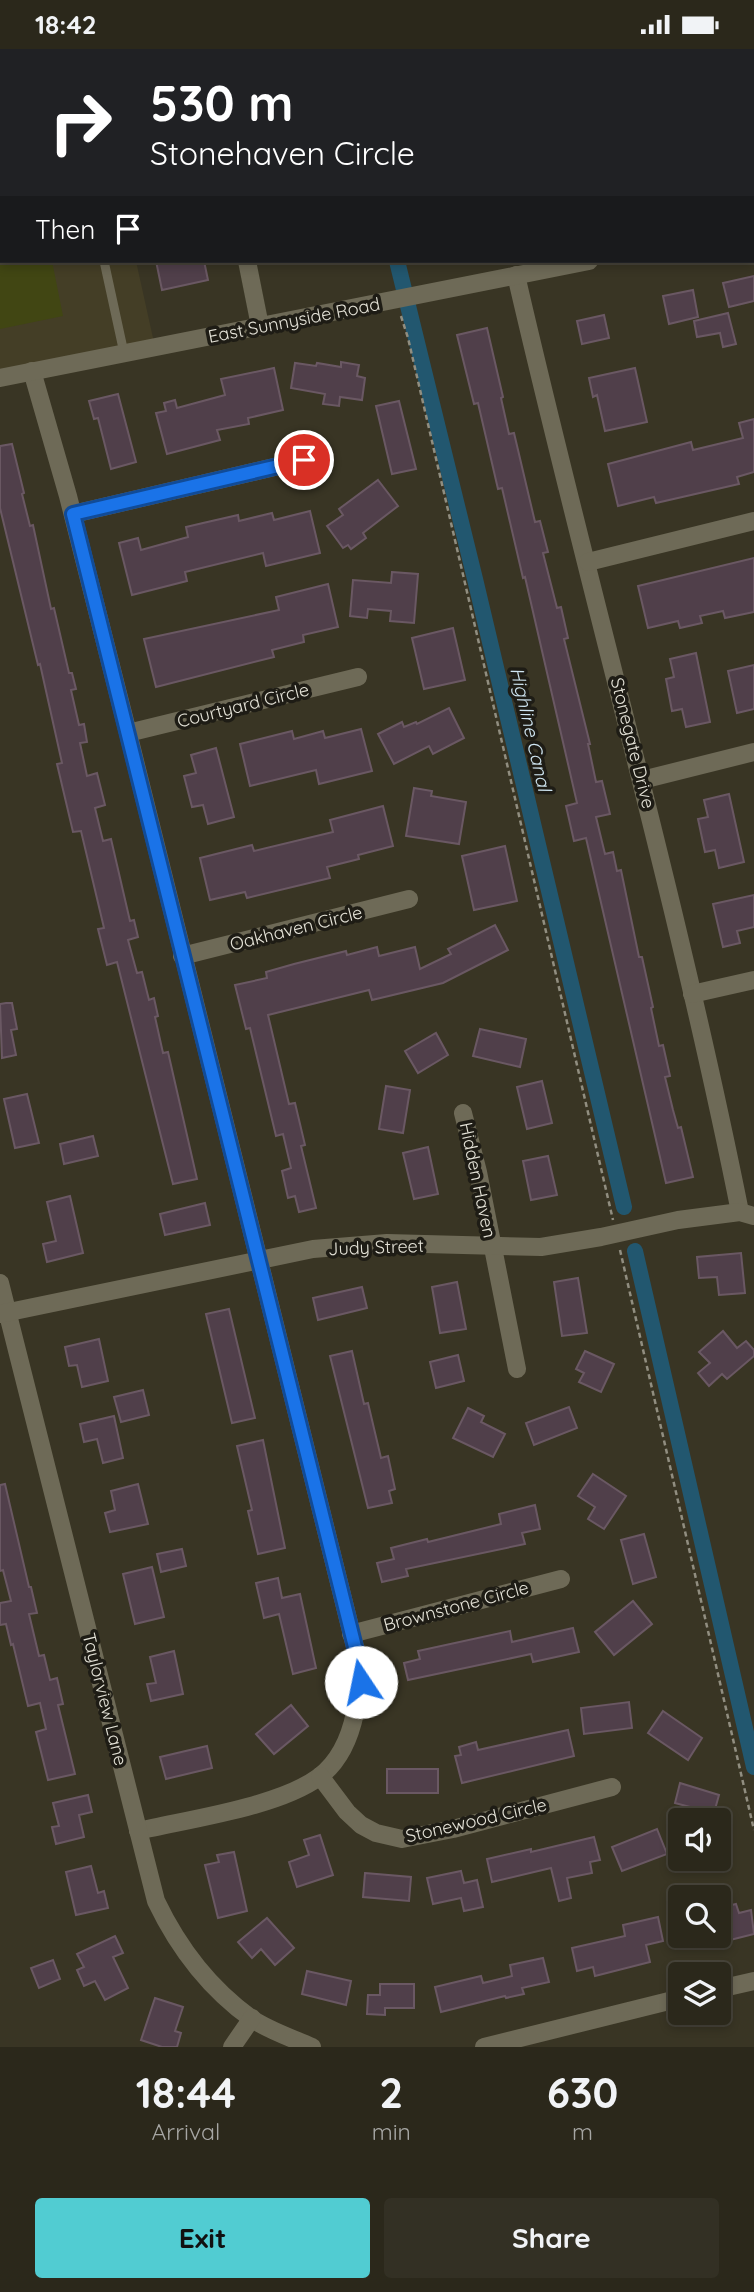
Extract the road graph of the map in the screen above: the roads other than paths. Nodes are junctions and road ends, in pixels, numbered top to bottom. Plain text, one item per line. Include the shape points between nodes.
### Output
1 (104, 263) edge
2 (247, 263) edge
3 (579, 263) edge
4 (516, 275) junction
5 (260, 326) junction
6 (124, 353) junction
7 (32, 371) junction
8 (0, 378) edge
9 (304, 460) dead end
10 (73, 514) junction
11 (754, 521) edge
12 (587, 562) junction
13 (358, 677) dead end
14 (128, 733) junction
15 (754, 752) edge
16 (642, 780) junction
17 (409, 899) dead end
18 (182, 956) junction
19 (754, 980) edge
20 (692, 994) junction
21 (463, 1114) dead end
22 (747, 1214) edge
23 (493, 1246) junction
24 (258, 1261) junction
25 (0, 1283) edge
26 (4, 1313) edge
27 (517, 1369) dead end
28 (561, 1579) dead end
29 (351, 1634) junction
30 (320, 1776) junction
31 (612, 1787) dead end
32 (138, 1831) junction
33 (754, 1981) edge
34 (731, 1986) edge
35 (668, 2002) edge
36 (252, 2018) junction
37 (232, 2047) edge
38 (312, 2047) edge
39 (484, 2047) edge

1 - 6 lane
2 - 5 street
3 - 4 street, East Sunnyside Road
4 - 5 street, East Sunnyside Road
4 - 12 street, Stonegate Drive
5 - 6 street, East Sunnyside Road
6 - 7 street, East Sunnyside Road
7 - 8 street, East Sunnyside Road
7 - 10 street
9 - 10 street
10 - 14 street
11 - 12 street
12 - 16 street, Stonegate Drive
13 - 14 street, Courtyard Circle
14 - 18 street
15 - 16 street
16 - 20 street, Stonegate Drive
17 - 18 street, Oakhaven Circle
18 - 24 street
19 - 20 street
20 - 22 street, Stonegate Drive
21 - 23 street, Hidden Haven
22 - 23 street, Judy Street via 678,1220 541,1247
23 - 24 street, Judy Street via 387,1243 313,1249
23 - 27 street, Hidden Haven
24 - 26 street, Judy Street
24 - 29 street
25 - 26 street, Taylorview Lane
26 - 32 street, Taylorview Lane
28 - 29 street, Brownstone Circle
29 - 30 street via 361,1682 352,1728 340,1754
30 - 31 street, Stonewood Circle via 361,1825 402,1839
30 - 32 street via 289,1794
32 - 36 street, Taylorview Lane via 156,1901 169,1928 208,1980
33 - 34 street
35 - 39 street
36 - 37 street
36 - 38 street, Taylorview Lane

